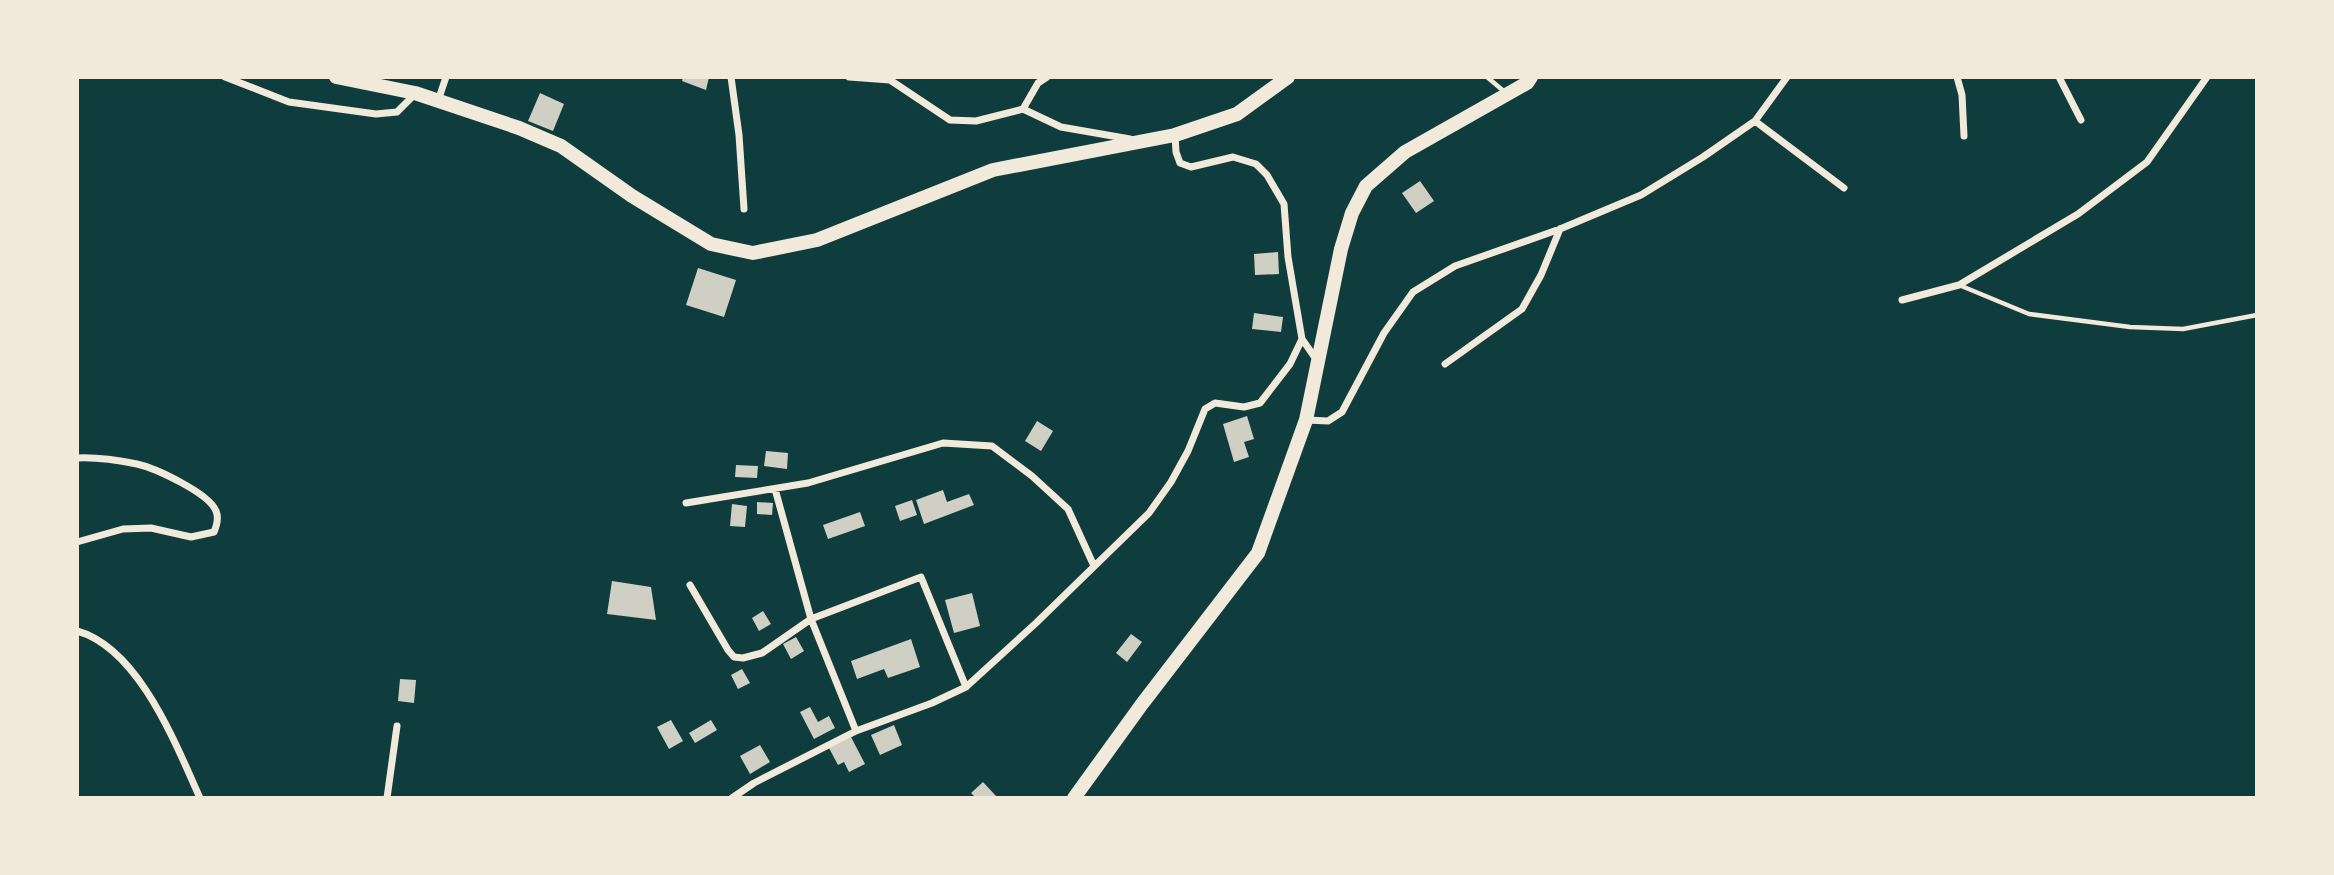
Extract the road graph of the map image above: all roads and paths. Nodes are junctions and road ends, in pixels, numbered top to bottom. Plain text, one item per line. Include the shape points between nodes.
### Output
1 (225, 77) edge
2 (336, 77) edge
3 (446, 77) edge
4 (731, 77) edge
5 (849, 77) edge
6 (1047, 77) edge
7 (1288, 77) edge
8 (1487, 77) edge
9 (1787, 77) edge
10 (1957, 77) edge
11 (2059, 77) edge
12 (2207, 77) edge
13 (890, 79) edge
14 (1528, 79) edge
15 (415, 93) junction
16 (1506, 94) junction
17 (438, 101) junction
18 (1023, 109) junction
19 (2081, 120) dead end
20 (1755, 121) junction
21 (1175, 135) junction
22 (1964, 136) dead end
23 (1141, 141) junction
24 (1844, 188) dead end
25 (744, 209) dead end
26 (1560, 229) junction
27 (1959, 285) junction
28 (1902, 300) dead end
29 (2257, 315) edge
30 (1302, 339) junction
31 (1318, 363) junction
32 (1445, 364) dead end
33 (1306, 420) junction
34 (77, 458) edge
35 (775, 489) junction
36 (686, 503) dead end
37 (77, 542) edge
38 (1094, 566) junction
39 (690, 585) dead end
40 (811, 619) junction
41 (77, 631) edge
42 (966, 687) junction
43 (397, 726) dead end
44 (856, 730) junction
45 (200, 798) edge
46 (387, 798) edge
47 (732, 798) edge
48 (1074, 798) edge

1 - 15 street via 289,102 376,114 397,112
2 - 15 highway
3 - 17 street
4 - 25 street
5 - 13 street
6 - 18 street via 1038,83
7 - 21 highway via 1237,114
8 - 16 lane
9 - 20 street
10 - 22 street
11 - 19 street
12 - 27 street via 2147,162 2078,214
13 - 18 street via 950,120 976,121
14 - 16 highway
15 - 17 highway
16 - 31 highway via 1405,152 1366,186 1341,249
17 - 23 highway via 561,146 711,244 754,253 817,240 993,170
18 - 23 street via 1061,127
20 - 24 street
20 - 26 street via 1641,195
21 - 23 highway
21 - 30 street via 1180,163 1191,167 1233,157 1256,164 1267,174 1284,204
26 - 32 street via 1522,309
26 - 33 street via 1455,267 1413,292 1384,333 1342,412 1328,421
27 - 28 street
27 - 29 lane via 2029,314 2130,327 2183,329
30 - 31 street
30 - 38 street via 1290,364 1259,403 1244,407 1215,403 1205,409 1171,482 1149,513
31 - 33 highway
33 - 48 highway via 1258,553
34 - 37 street via 99,457 152,470 205,497 216,510 218,522 214,532 200,536 122,529
35 - 36 street
35 - 38 street via 943,443 992,446 1068,509
35 - 40 street
38 - 42 street
39 - 40 street via 734,656 762,653
40 - 42 street via 920,577
40 - 44 street
41 - 45 street via 108,648 137,677
42 - 44 street
43 - 46 street
44 - 47 street

